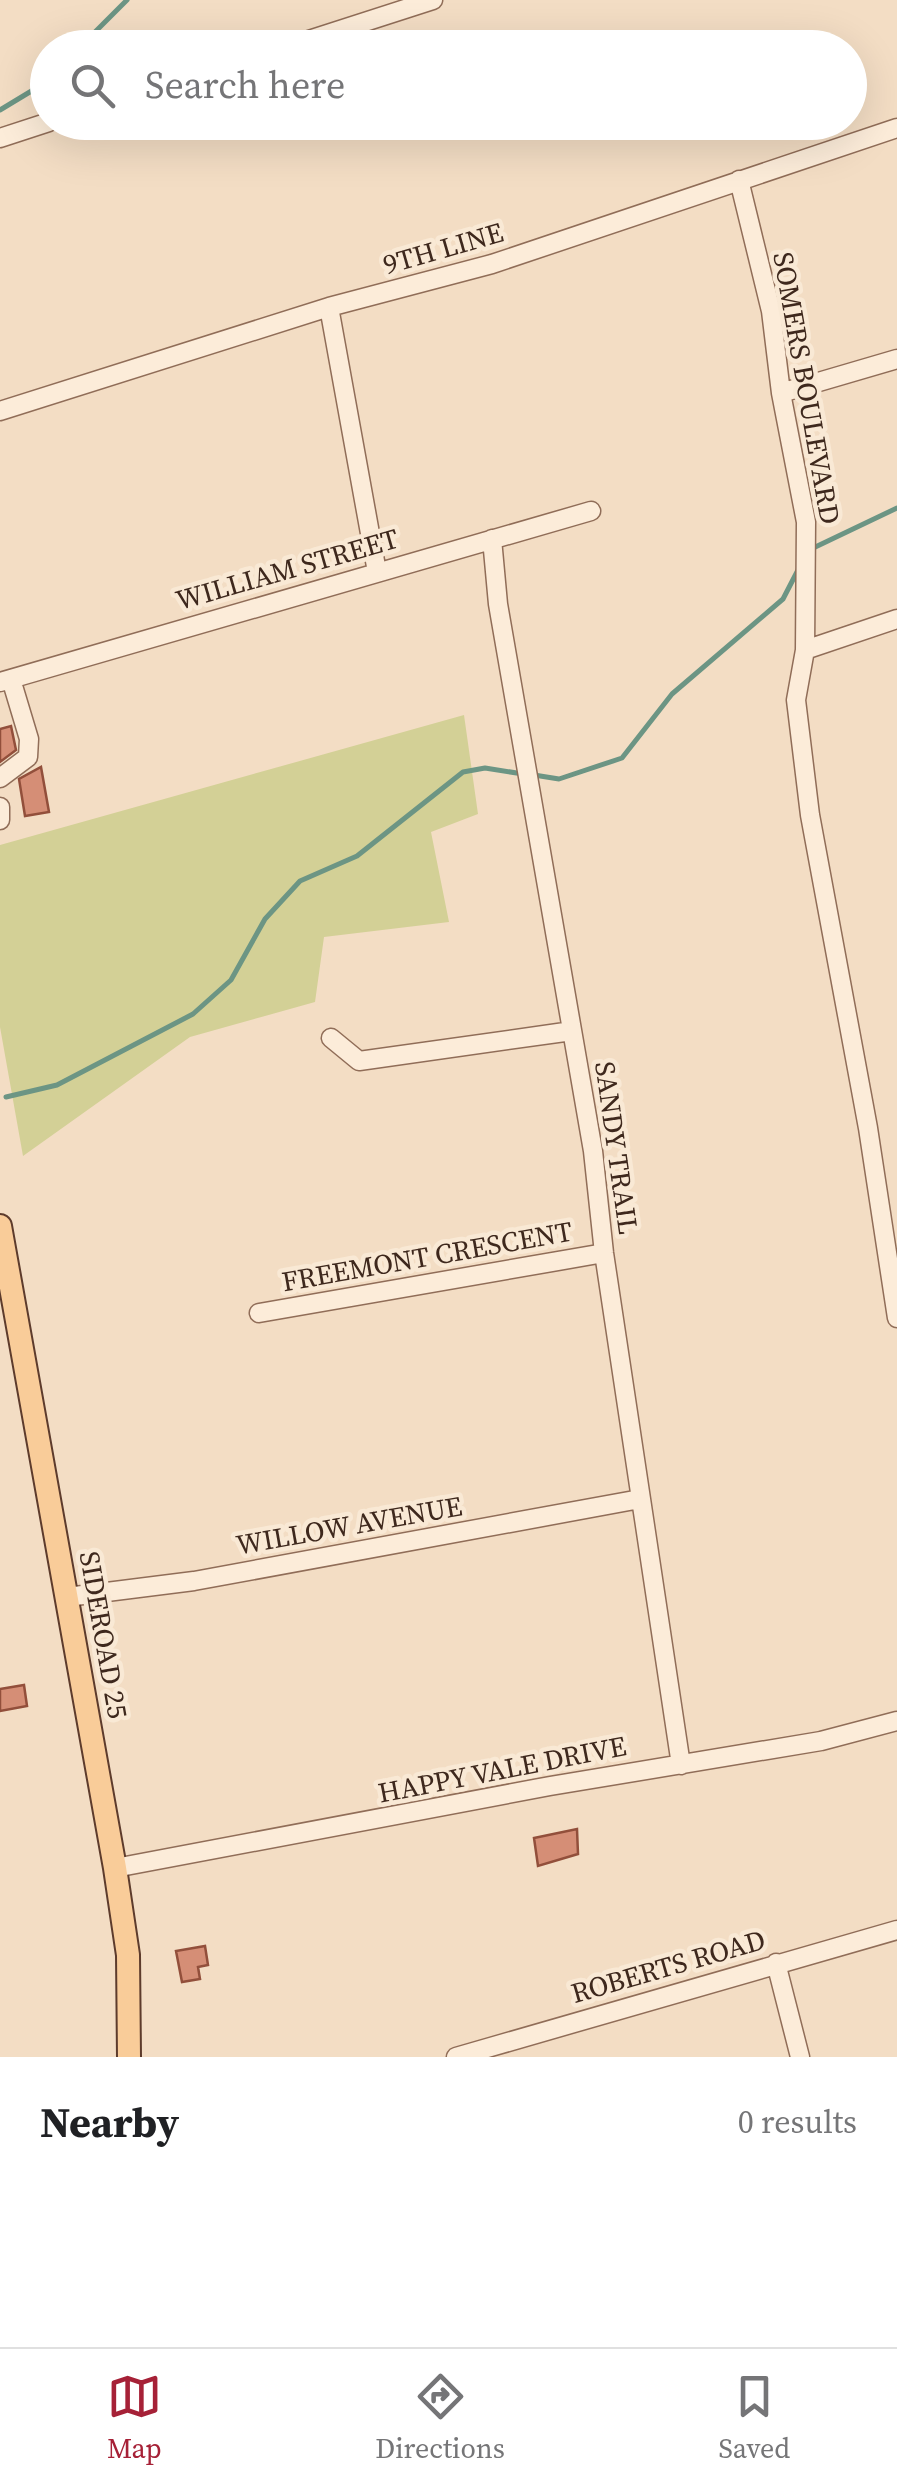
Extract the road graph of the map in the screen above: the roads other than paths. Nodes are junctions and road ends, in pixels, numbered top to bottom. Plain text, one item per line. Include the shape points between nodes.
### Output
1 (434, 0) edge
2 (340, 30) edge
3 (30, 128) edge
4 (897, 128) edge
5 (0, 138) edge
6 (867, 138) edge
7 (861, 140) edge
8 (739, 180) junction
9 (329, 308) junction
10 (897, 358) edge
11 (781, 394) junction
12 (0, 411) edge
13 (591, 512) dead end
14 (492, 540) junction
15 (377, 572) junction
16 (897, 619) edge
17 (804, 650) junction
18 (6, 680) edge
19 (0, 778) edge
20 (0, 808) edge
21 (0, 820) edge
22 (572, 1030) junction
23 (331, 1038) dead end
24 (0, 1226) edge
25 (604, 1254) junction
26 (4, 1262) edge
27 (260, 1314) dead end
28 (897, 1318) edge
29 (640, 1500) junction
30 (68, 1597) junction
31 (897, 1722) edge
32 (681, 1764) junction
33 (115, 1868) junction
34 (897, 1930) edge
35 (776, 1962) junction
36 (129, 2057) edge
37 (456, 2057) edge
38 (800, 2057) edge

1 - 2 street
3 - 5 street
4 - 6 street, 9TH LINE
7 - 8 street, 9TH LINE
8 - 9 street, 9TH LINE via 492,264
8 - 11 street, SOMERS BOULEVARD via 771,311
9 - 12 street, 9TH LINE
9 - 15 street
10 - 11 street
11 - 17 street, SOMERS BOULEVARD via 806,522
13 - 14 street, WILLIAM STREET
14 - 15 street, WILLIAM STREET
14 - 22 street, SANDY TRAIL
15 - 18 street, WILLIAM STREET
16 - 17 street
17 - 28 street, SOMERS BOULEVARD via 796,700 810,815
18 - 19 street via 29,739 28,757
20 - 21 street
22 - 23 street via 359,1061
22 - 25 street, SANDY TRAIL
24 - 26 main road, SIDEROAD 25
25 - 27 street, FREEMONT CRESCENT
25 - 29 street, SANDY TRAIL
26 - 30 main road, SIDEROAD 25
29 - 30 street, WILLOW AVENUE via 194,1581
29 - 32 street, SANDY TRAIL
30 - 33 main road, SIDEROAD 25
31 - 32 street, HAPPY VALE DRIVE via 821,1742
32 - 33 street, HAPPY VALE DRIVE
33 - 36 main road, SIDEROAD 25 via 128,1956
34 - 35 street, ROBERTS ROAD
35 - 37 street, ROBERTS ROAD
35 - 38 street

